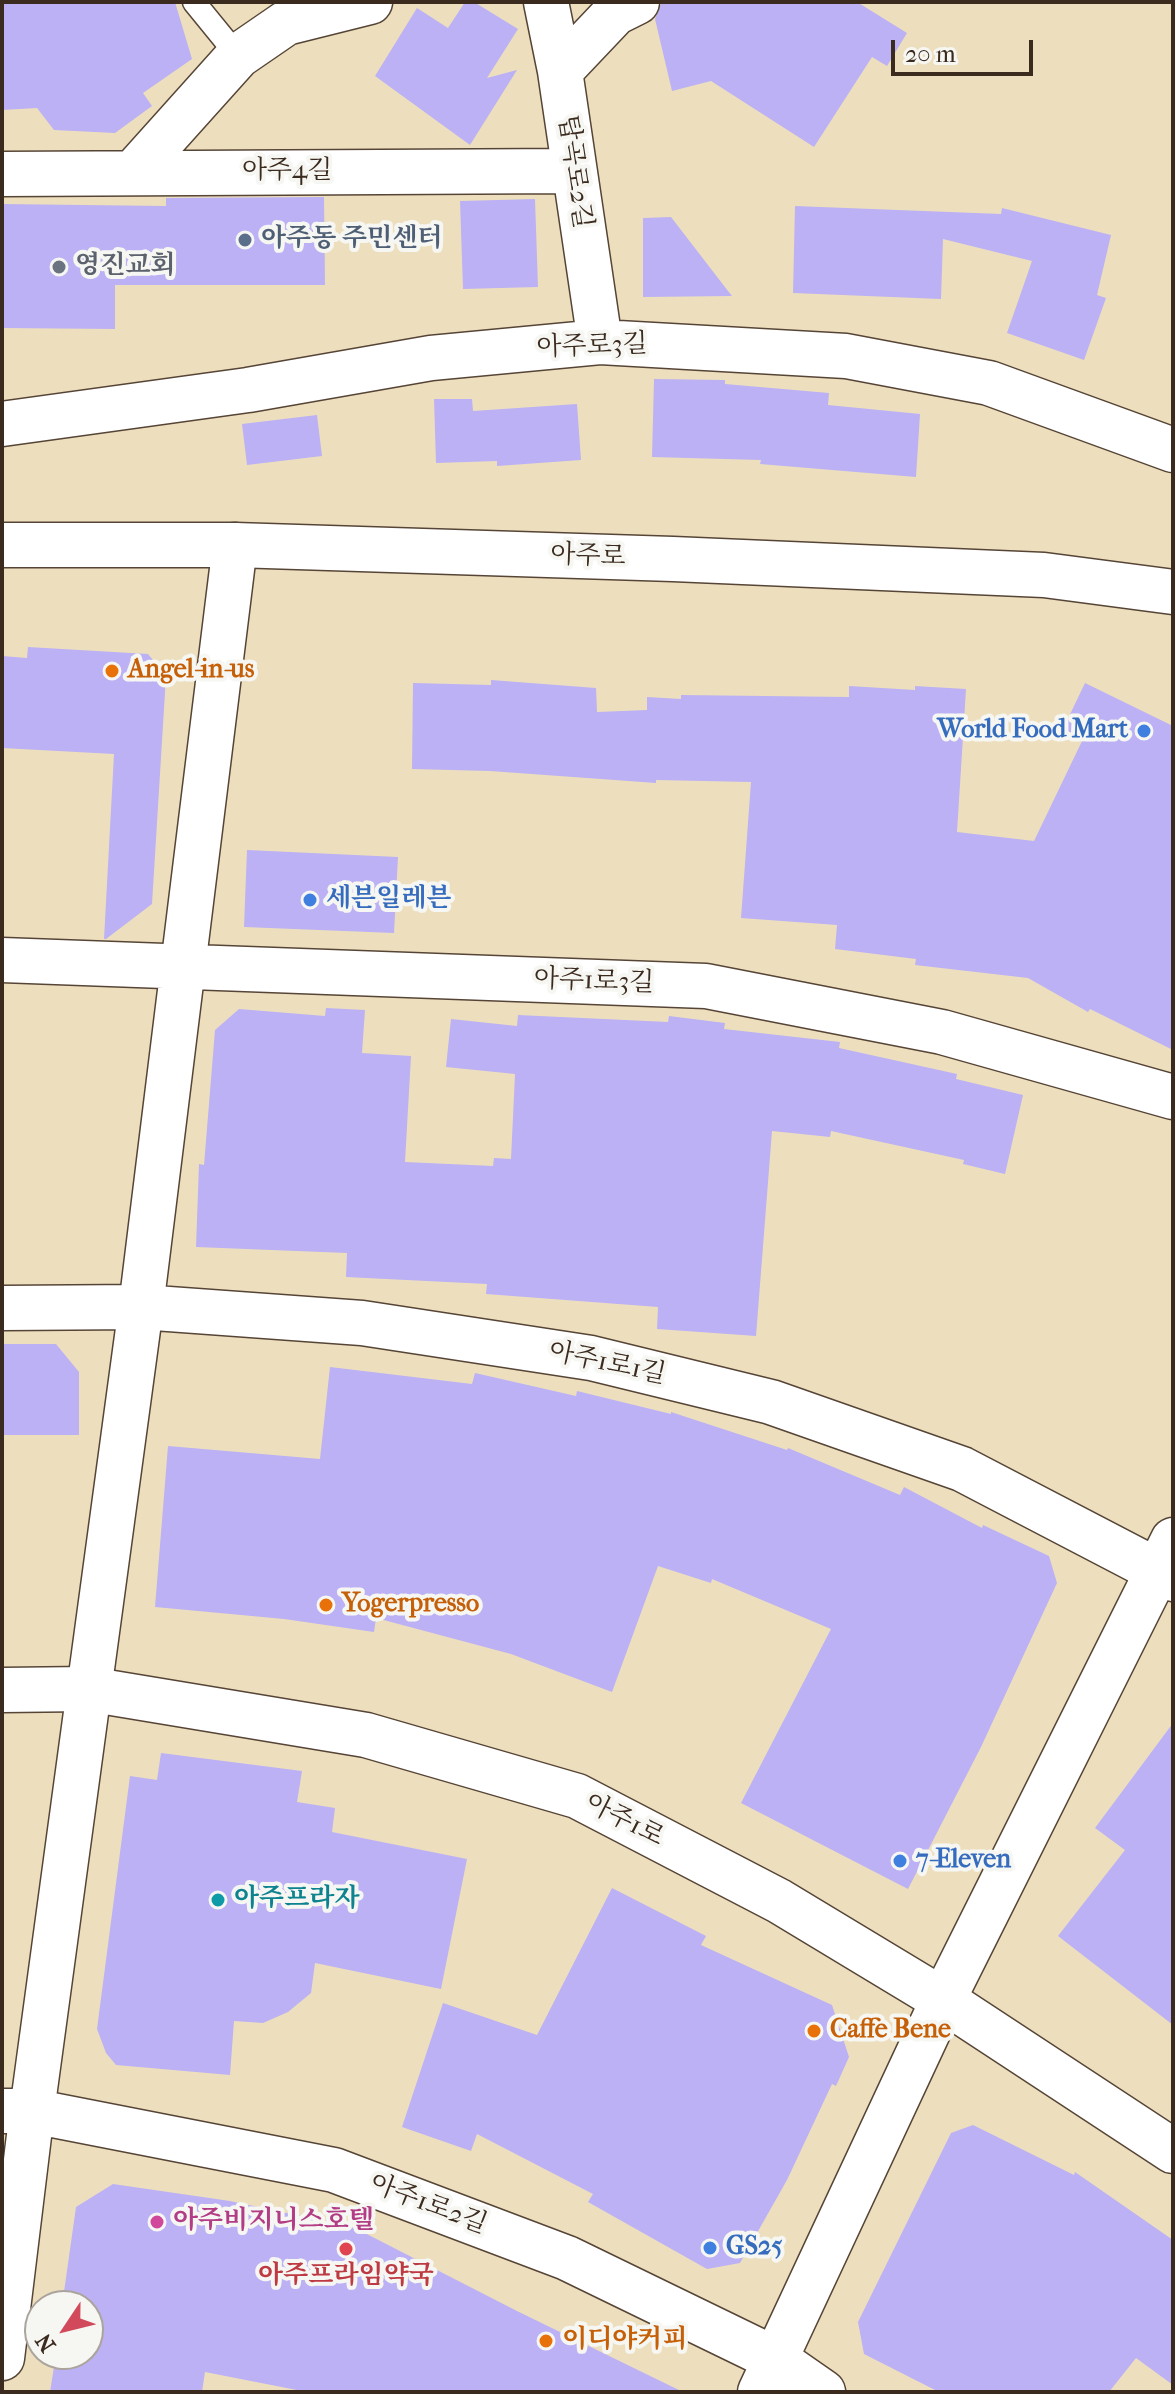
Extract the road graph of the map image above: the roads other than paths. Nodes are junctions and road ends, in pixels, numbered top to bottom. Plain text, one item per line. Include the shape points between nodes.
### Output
1 (194, 2) edge
2 (370, 2) edge
3 (546, 2) edge
4 (637, 2) edge
5 (238, 56) junction
6 (560, 71) junction
7 (572, 171) junction
8 (133, 173) junction
9 (2, 174) edge
10 (600, 342) junction
11 (2, 424) edge
12 (1173, 450) edge
13 (2, 545) edge
14 (235, 545) junction
15 (1173, 592) edge
16 (2, 960) edge
17 (185, 967) junction
18 (1173, 1097) edge
19 (141, 1307) junction
20 (2, 1308) edge
21 (1168, 1563) edge
22 (88, 1689) junction
23 (2, 1690) edge
24 (943, 2000) junction
25 (17, 2111) edge
26 (1173, 2151) edge
27 (2, 2358) edge
28 (768, 2376) edge
29 (823, 2392) edge

1 - 5 lane
2 - 5 street via 286,23
3 - 6 street, 탑곡로2길
4 - 6 street via 615,13
5 - 8 street
6 - 7 street, 탑곡로2길
7 - 8 street, 아주4길
7 - 10 street, 탑곡로2길
8 - 9 street, 아주4길
10 - 11 street, 아주로3길 via 431,358
10 - 12 street, 아주로3길 via 846,356 989,383
13 - 14 street, 아주로
14 - 15 street, 아주로 via 1044,575
14 - 17 street
16 - 17 street, 아주1로3길
17 - 18 street, 아주1로3길 via 706,986 942,1032
17 - 19 street
19 - 20 street, 아주1로1길
19 - 21 street, 아주1로1길 via 377,1325 591,1358 771,1402 962,1469
19 - 22 street
21 - 24 street
22 - 23 street, 아주1로
22 - 24 street, 아주1로 via 366,1735 577,1796 779,1901
22 - 25 street
24 - 26 street, 아주1로
24 - 28 street
25 - 27 street
25 - 28 street, 아주1로2길 via 334,2170 567,2258
28 - 29 street, 아주1로2길

